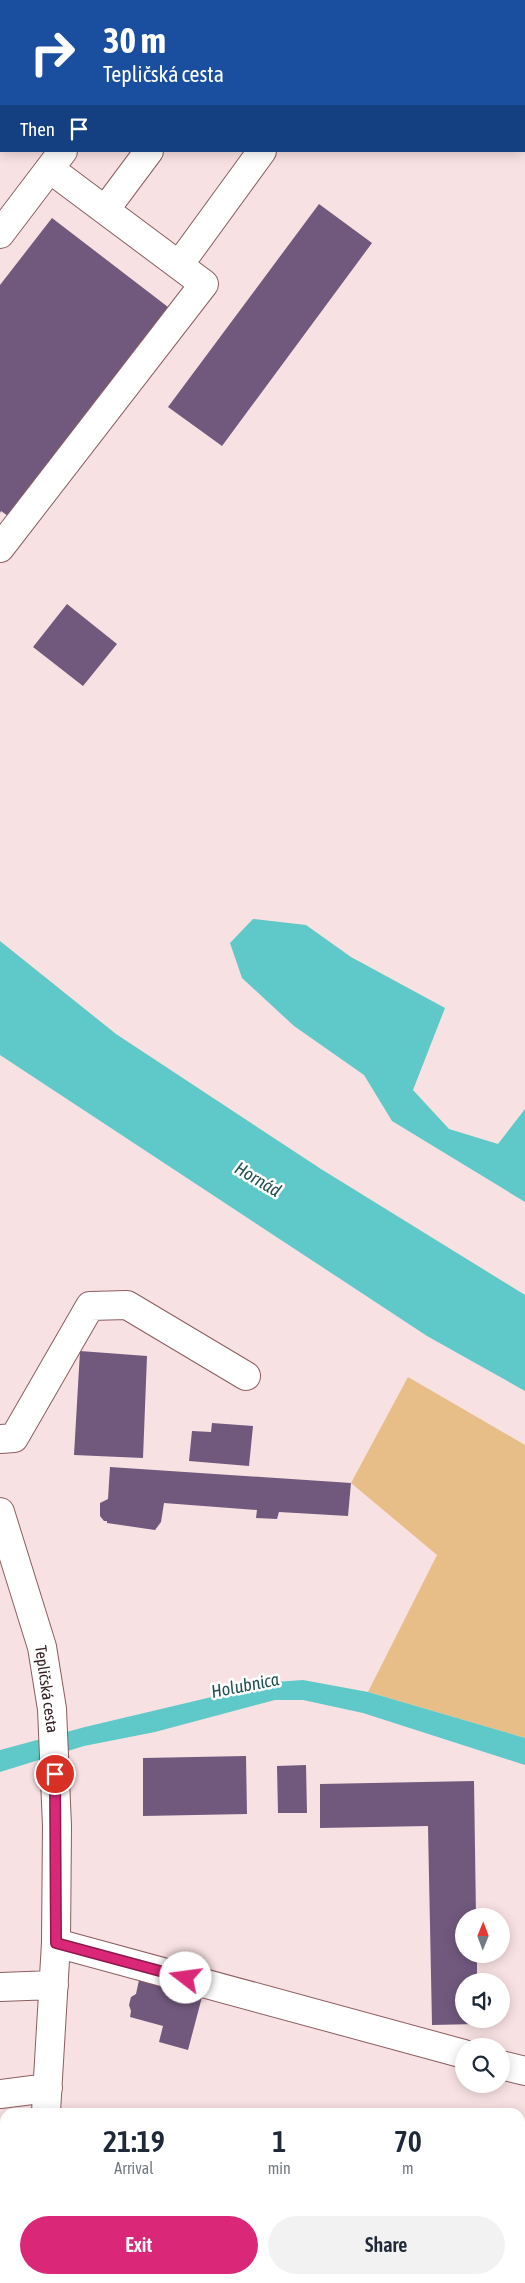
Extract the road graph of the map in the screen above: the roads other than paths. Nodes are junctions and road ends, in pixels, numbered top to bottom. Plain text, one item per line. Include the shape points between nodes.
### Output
1 (148, 152) edge
2 (261, 152) edge
3 (57, 160) edge
4 (105, 210) junction
5 (0, 234) edge
6 (179, 264) junction
7 (0, 548) edge
8 (246, 1376) dead end
9 (0, 1439) edge
10 (0, 1512) edge
11 (56, 1943) junction
12 (54, 1985) junction
13 (0, 1987) edge
14 (455, 2052) edge
15 (510, 2067) edge
16 (525, 2071) edge
17 (0, 2094) edge
18 (47, 2100) edge

1 - 4 street
2 - 6 street
3 - 4 street
3 - 5 street
4 - 6 street
6 - 7 street via 204,284
8 - 9 street via 127,1305 90,1306 14,1438
10 - 11 street, Tepličská cesta via 42,1647 52,1709 56,1790
11 - 12 street, Tepličská cesta
11 - 14 street
12 - 13 street
12 - 18 street, Tepličská cesta
15 - 16 street
17 - 18 street

